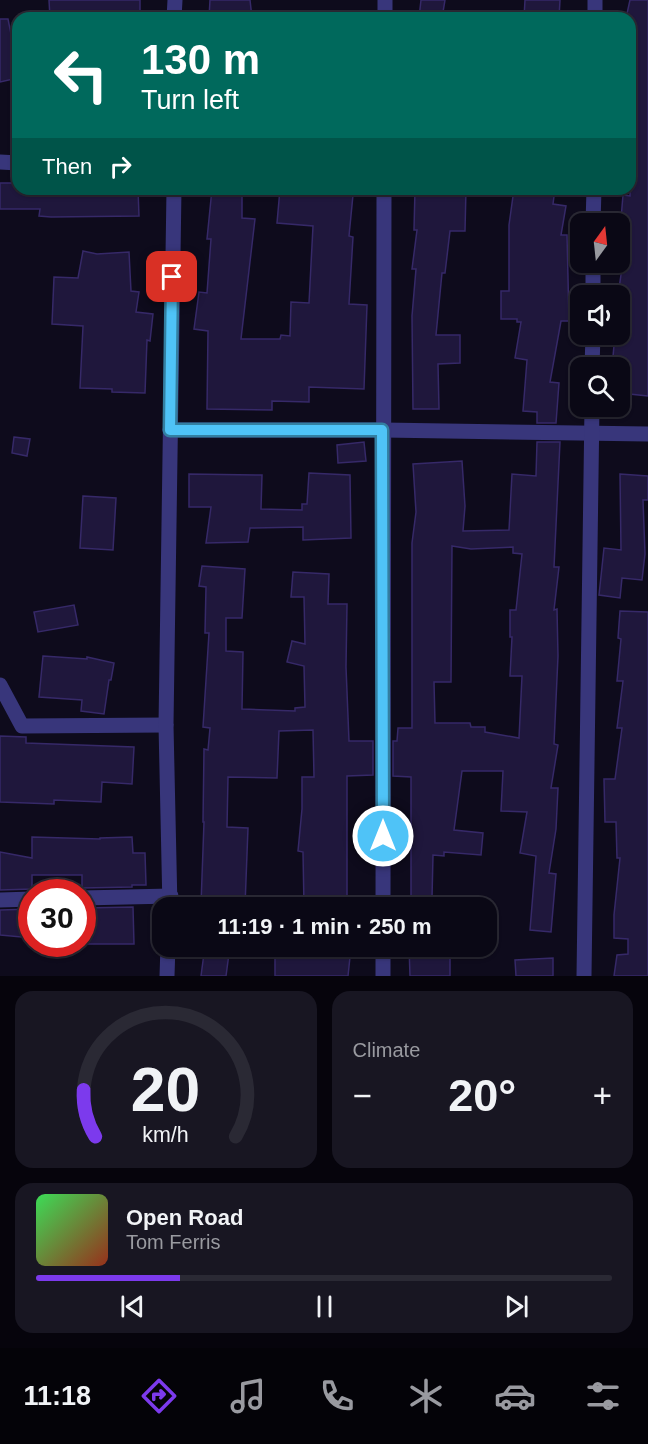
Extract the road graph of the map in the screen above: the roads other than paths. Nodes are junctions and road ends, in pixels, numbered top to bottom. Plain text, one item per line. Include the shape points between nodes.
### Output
1 (174, 195) edge
2 (384, 195) edge
3 (594, 195) edge
4 (593, 213) edge
5 (592, 417) edge
6 (170, 430) junction
7 (382, 430) junction
8 (592, 432) junction
9 (648, 434) edge
10 (0, 685) edge
11 (166, 725) junction
12 (171, 897) edge
13 (383, 897) edge
14 (18, 899) edge
15 (96, 899) edge
16 (0, 900) edge
17 (152, 901) edge
18 (168, 957) edge
19 (383, 957) edge
20 (167, 976) edge
21 (384, 976) edge
22 (584, 976) edge

1 - 6 street
2 - 7 street
3 - 4 street
5 - 8 street
6 - 7 street
6 - 11 street
7 - 8 street
7 - 13 street
8 - 9 street
8 - 22 street
10 - 11 street via 22,726
11 - 12 street
14 - 16 street
15 - 17 street
18 - 20 street
19 - 21 street

